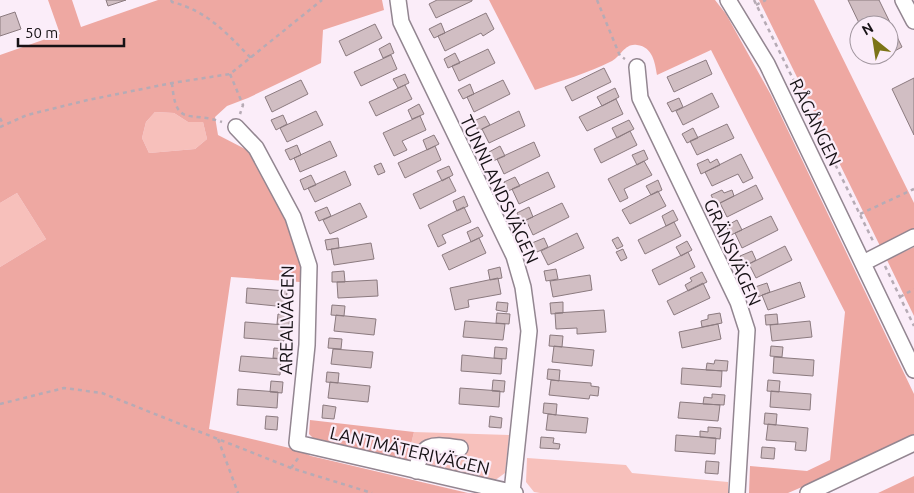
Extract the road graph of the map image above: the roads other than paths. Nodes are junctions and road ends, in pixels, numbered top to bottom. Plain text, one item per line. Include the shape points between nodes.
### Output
1 (398, 0) edge
2 (728, 0) edge
3 (903, 0) edge
4 (914, 21) edge
5 (637, 67) road end
6 (236, 127) road end
7 (914, 237) edge
8 (863, 263) junction
9 (914, 370) edge
10 (297, 443) joint
11 (914, 443) edge
12 (460, 448) dead end
13 (416, 470) junction
14 (514, 493) edge
15 (737, 493) edge
16 (808, 493) edge

1 - 14 street, TUNNLANDSVÄGEN via 401,22 514,256 523,288 529,331
2 - 8 street, RÅGÅNGEN via 767,64
3 - 4 street
5 - 15 street, GRÄNSVÄGEN via 640,98 738,302 746,330
6 - 10 street, AREALVÄGEN via 256,148 293,217 310,266 307,345
7 - 8 street
8 - 9 street, RÅGÅNGEN
10 - 13 street, LANTMÄTERIVÄGEN
11 - 16 street
12 - 13 street via 434,445 426,448 419,456
13 - 14 street, LANTMÄTERIVÄGEN

